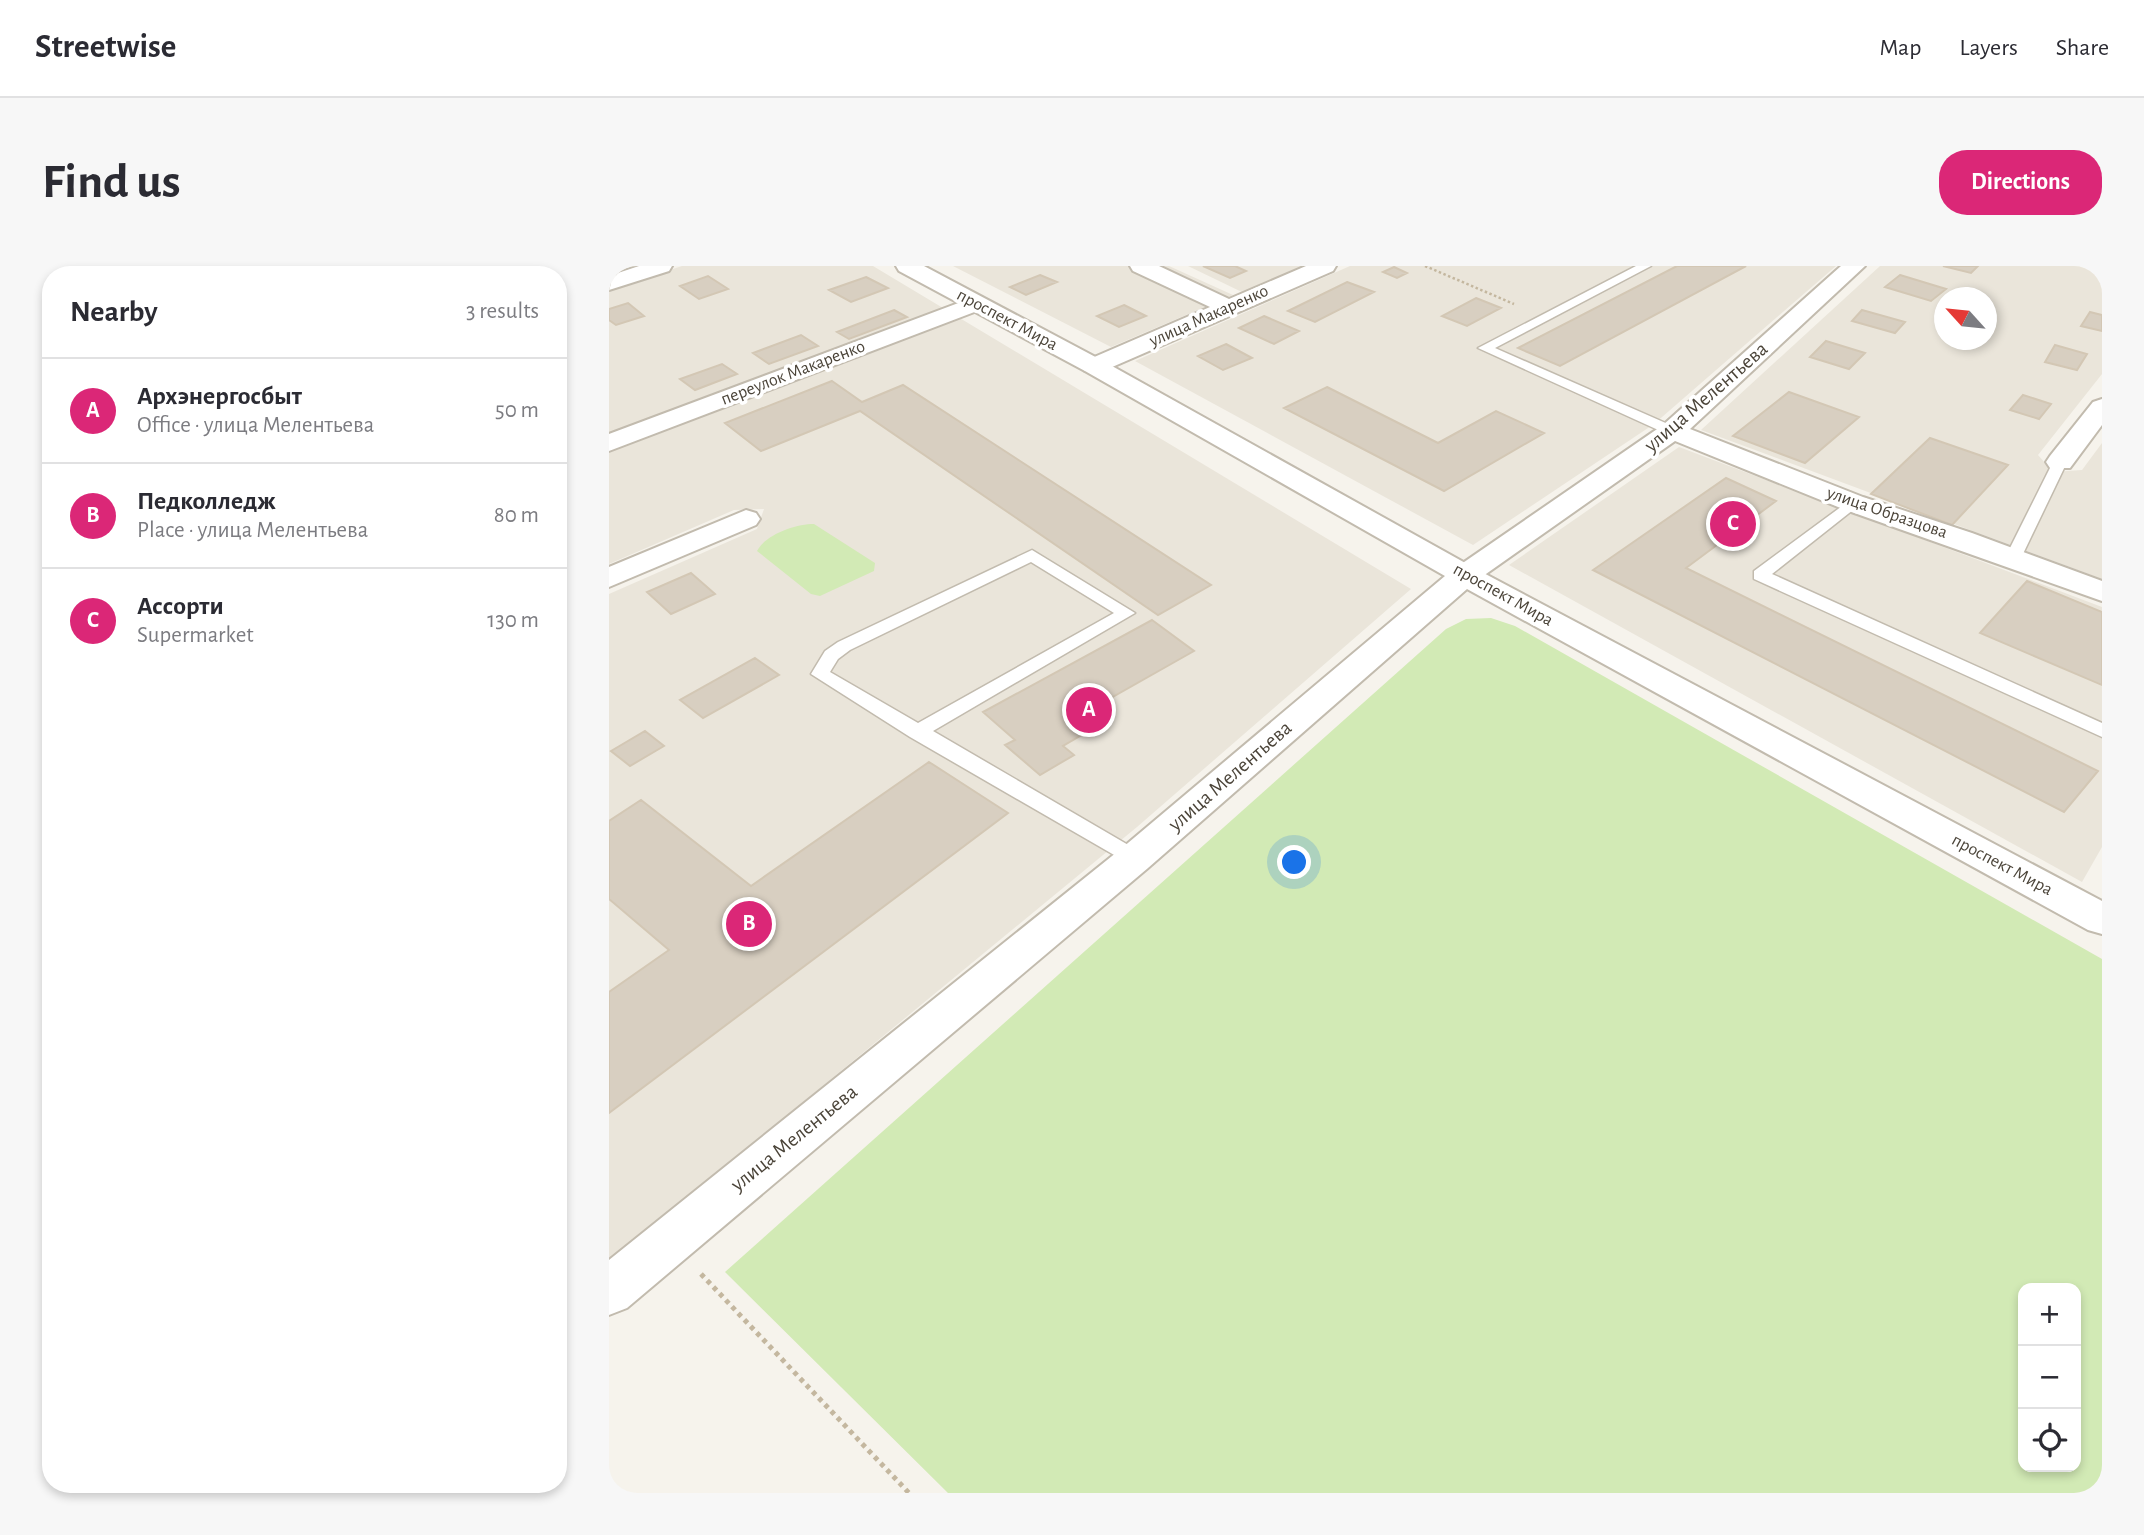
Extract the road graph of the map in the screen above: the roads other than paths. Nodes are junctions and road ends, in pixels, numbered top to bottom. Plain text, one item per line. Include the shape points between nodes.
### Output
1 (661, 266) edge
2 (907, 266) edge
3 (1141, 266) edge
4 (1325, 266) edge
5 (1646, 266) edge
6 (1854, 266) edge
7 (609, 283) edge
8 (977, 303) junction
9 (1229, 308) junction
10 (1094, 366) junction
11 (2102, 407) edge
12 (1672, 431) junction
13 (609, 443) edge
14 (2060, 462) joint
15 (1853, 503) junction
16 (746, 519) dead end
17 (2013, 558) junction
18 (1465, 575) junction
19 (609, 578) edge
20 (2102, 592) edge
21 (2102, 731) edge
22 (918, 732) junction
23 (1135, 858) junction
24 (2101, 916) edge
25 (609, 1291) edge

1 - 7 street
2 - 8 street, проспект Мира
3 - 9 street
4 - 9 street, улица Макаренко
5 - 12 lane via 1485,348
6 - 12 street, улица Мелентьева
8 - 10 street, проспект Мира
8 - 13 street, переулок Макаренко
9 - 10 street, улица Макаренко
10 - 18 street, проспект Мира
11 - 14 street
12 - 15 street, улица Образцова
12 - 18 street, улица Мелентьева
14 - 17 lane
15 - 17 street, улица Образцова
15 - 21 lane via 1760,575
16 - 19 street
17 - 20 street, улица Образцова
18 - 23 street, улица Мелентьева
18 - 24 street, проспект Мира
22 - 22 lane via 1021,672 1126,613 1032,555 831,655 820,674
22 - 23 lane
23 - 25 street, улица Мелентьева

